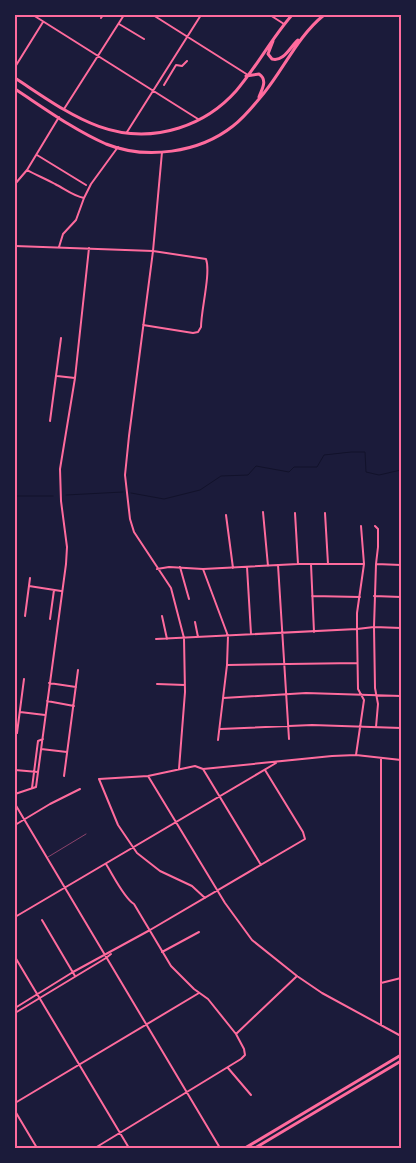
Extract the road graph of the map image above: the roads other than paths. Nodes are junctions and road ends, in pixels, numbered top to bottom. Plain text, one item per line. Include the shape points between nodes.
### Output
1 (33, 15) edge
2 (124, 15) edge
3 (153, 15) edge
4 (201, 15) edge
5 (270, 15) edge
6 (292, 15) edge
7 (324, 15) edge
8 (42, 22) junction
9 (119, 24) junction
10 (284, 24) junction
11 (187, 36) junction
12 (273, 38) junction
13 (302, 38) junction
14 (144, 39) dead end
15 (97, 57) junction
16 (171, 61) junction
17 (187, 61) dead end
18 (176, 65) junction
19 (15, 67) edge
20 (247, 76) junction
21 (15, 78) edge
22 (164, 85) dead end
23 (15, 89) edge
24 (152, 91) junction
25 (258, 100) junction
26 (64, 110) junction
27 (59, 117) junction
28 (199, 120) junction
29 (126, 134) junction
30 (118, 147) junction
31 (162, 152) junction
32 (36, 154) junction
33 (27, 170) junction
34 (15, 184) edge
35 (86, 186) dead end
36 (84, 198) junction
37 (15, 246) edge
38 (59, 247) junction
39 (89, 248) junction
40 (153, 251) junction
41 (143, 325) junction
42 (61, 338) dead end
43 (56, 376) junction
44 (75, 378) junction
45 (50, 421) dead end
46 (263, 512) dead end
47 (325, 513) dead end
48 (295, 514) dead end
49 (226, 515) dead end
50 (361, 526) dead end
51 (375, 526) dead end
52 (298, 564) junction
53 (311, 564) junction
54 (328, 564) junction
55 (364, 564) junction
56 (376, 564) junction
57 (278, 565) junction
58 (401, 565) edge
59 (268, 566) junction
60 (247, 567) junction
61 (158, 568) junction
62 (180, 568) junction
63 (233, 568) junction
64 (204, 569) junction
65 (30, 578) dead end
66 (29, 586) junction
67 (54, 590) junction
68 (62, 591) junction
69 (312, 596) junction
70 (374, 596) junction
71 (360, 597) junction
72 (401, 597) edge
73 (189, 598) dead end
74 (25, 616) dead end
75 (162, 616) dead end
76 (50, 619) dead end
77 (195, 622) dead end
78 (374, 627) junction
79 (401, 628) edge
80 (357, 630) junction
81 (283, 632) junction
82 (314, 632) junction
83 (252, 634) junction
84 (228, 636) junction
85 (198, 637) junction
86 (184, 638) junction
87 (167, 639) junction
88 (156, 640) dead end
89 (285, 663) junction
90 (358, 663) junction
91 (227, 665) junction
92 (78, 670) dead end
93 (24, 679) dead end
94 (49, 683) junction
95 (157, 684) dead end
96 (185, 685) junction
97 (76, 687) junction
98 (286, 694) junction
99 (360, 695) junction
100 (377, 695) junction
101 (401, 696) edge
102 (222, 698) junction
103 (47, 702) junction
104 (74, 706) junction
105 (20, 712) junction
106 (45, 715) junction
107 (289, 726) junction
108 (360, 726) junction
109 (376, 727) junction
110 (401, 728) edge
111 (220, 730) junction
112 (17, 733) dead end
113 (42, 738) junction
114 (290, 738) dead end
115 (218, 740) dead end
116 (41, 749) junction
117 (67, 752) junction
118 (356, 755) junction
119 (381, 758) junction
120 (401, 760) edge
121 (278, 762) junction
122 (203, 768) junction
123 (179, 769) junction
124 (15, 770) edge
125 (265, 770) junction
126 (34, 772) junction
127 (38, 772) junction
128 (64, 776) dead end
129 (148, 776) junction
130 (34, 788) junction
131 (80, 790) dead end
132 (15, 794) edge
133 (218, 796) junction
134 (15, 804) edge
135 (24, 820) junction
136 (175, 822) junction
137 (15, 825) edge
138 (86, 834) dead end
139 (133, 848) junction
140 (47, 858) junction
141 (106, 864) junction
142 (262, 866) junction
143 (65, 888) junction
144 (218, 891) junction
145 (205, 898) junction
146 (15, 917) edge
147 (42, 920) dead end
148 (150, 930) junction
149 (199, 932) dead end
150 (112, 952) junction
151 (162, 952) junction
152 (104, 955) junction
153 (15, 957) edge
154 (106, 958) junction
155 (73, 972) junction
156 (75, 976) junction
157 (297, 976) junction
158 (401, 978) edge
159 (381, 983) junction
160 (199, 993) junction
161 (38, 994) junction
162 (40, 998) junction
163 (15, 1008) edge
164 (15, 1013) edge
165 (146, 1025) junction
166 (380, 1025) junction
167 (236, 1034) junction
168 (401, 1036) edge
169 (401, 1055) edge
170 (401, 1061) edge
171 (80, 1064) junction
172 (227, 1068) junction
173 (186, 1092) junction
174 (251, 1095) dead end
175 (15, 1103) edge
176 (15, 1111) edge
177 (120, 1133) junction
178 (37, 1148) edge
179 (95, 1148) edge
180 (129, 1148) edge
181 (220, 1148) edge
182 (245, 1148) edge
183 (255, 1148) edge

1 - 8 street
2 - 9 street
3 - 11 street
4 - 11 street
5 - 10 street
6 - 10 main road
7 - 13 main road
8 - 15 street
8 - 19 street
9 - 14 street
9 - 15 street
10 - 12 main road
11 - 16 street
11 - 20 street
12 - 13 main road via 268,53 272,60 283,58
12 - 20 main road
13 - 25 main road
15 - 24 street
15 - 26 street
16 - 18 street
16 - 24 street
17 - 18 street via 182,66
18 - 22 street
20 - 25 main road via 259,74 264,80
20 - 28 main road via 222,105
21 - 26 main road
23 - 27 main road
24 - 28 street
24 - 29 street
25 - 31 main road via 238,122 217,136 191,147
26 - 29 main road via 92,124
27 - 30 main road
27 - 32 street
28 - 29 main road via 162,132
30 - 31 main road
30 - 36 street
31 - 40 street
32 - 33 street
32 - 35 street
33 - 34 street
33 - 36 street
36 - 38 street via 76,220 64,234
37 - 38 street
38 - 39 street
39 - 40 street
39 - 44 street
40 - 41 street
40 - 41 street via 206,259 201,327 193,333
41 - 61 street via 126,483 134,532
42 - 43 street
43 - 44 street
43 - 45 street
44 - 68 street via 60,475 60,501 67,547
46 - 59 street
47 - 54 street
48 - 52 street
49 - 63 street
50 - 55 street
51 - 56 street via 378,529
52 - 53 street
52 - 57 street
53 - 54 street
53 - 69 street
54 - 55 street
55 - 71 street
56 - 58 street
56 - 70 street
57 - 59 street
57 - 81 street
59 - 60 street
60 - 63 street
60 - 83 street
61 - 62 street
61 - 86 street via 174,594
62 - 64 street
62 - 73 street
63 - 64 street
64 - 84 street
65 - 66 street
66 - 67 street
66 - 74 street
67 - 68 street
67 - 76 street
68 - 94 street
69 - 71 street
69 - 82 street
70 - 72 street
70 - 78 street
71 - 80 street
75 - 87 street
77 - 85 street
78 - 79 street
78 - 80 street
78 - 100 street
80 - 82 street
80 - 90 street
81 - 82 street
81 - 83 street
81 - 89 street
83 - 84 street
84 - 85 street
84 - 91 street
85 - 86 street
86 - 87 street
86 - 96 street
87 - 88 street
89 - 90 street
89 - 91 street
89 - 98 street
90 - 99 street
91 - 102 street
92 - 97 street
93 - 105 street
94 - 97 street
94 - 103 street
95 - 96 street
96 - 123 street
97 - 104 street
98 - 99 street
98 - 102 street
98 - 107 street
99 - 100 street
99 - 108 street via 364,700
100 - 101 street
100 - 109 street
102 - 111 street
103 - 104 street
103 - 106 street
104 - 117 street
105 - 106 street
105 - 112 street
106 - 113 street
107 - 108 street
107 - 111 street
107 - 114 street
108 - 109 street
108 - 118 street
109 - 110 street
111 - 115 street
113 - 116 street
113 - 126 street via 38,741
116 - 117 street
116 - 127 street
117 - 128 street
118 - 119 street
118 - 121 street
119 - 120 street
119 - 159 street
121 - 122 street
121 - 125 street
122 - 123 street
122 - 133 street
123 - 129 street
124 - 126 street
125 - 133 street
125 - 142 street via 305,839
126 - 127 street
126 - 130 street
127 - 130 street
129 - 136 street
129 - 139 street via 99,778 118,824
130 - 132 street
131 - 135 street
133 - 136 street
133 - 142 street
134 - 135 street
135 - 137 street
135 - 140 street
136 - 139 street
136 - 144 street
138 - 140 lane
139 - 141 street
139 - 145 street via 160,871 192,886
140 - 143 street
141 - 143 street
141 - 148 street
142 - 144 street
143 - 146 street
143 - 152 street
144 - 145 street
144 - 157 street via 252,940
145 - 148 street
147 - 155 street
148 - 150 street
148 - 151 street
149 - 151 street
150 - 152 street
150 - 154 street
151 - 160 street via 171,966
152 - 154 street
152 - 155 street
153 - 161 street
154 - 156 street
154 - 165 street
155 - 156 street
155 - 161 street
156 - 162 street
157 - 166 street
157 - 167 street
158 - 159 street
159 - 166 street
160 - 165 street
160 - 167 street via 208,999
161 - 162 street
161 - 163 street
162 - 164 street
162 - 171 street
165 - 171 street
165 - 173 street
166 - 168 street
167 - 172 street via 245,1056
169 - 182 main road
170 - 183 main road
171 - 175 street
171 - 177 street
172 - 173 street
172 - 174 street
173 - 177 street
173 - 181 street
176 - 178 street
177 - 179 street
177 - 180 street

